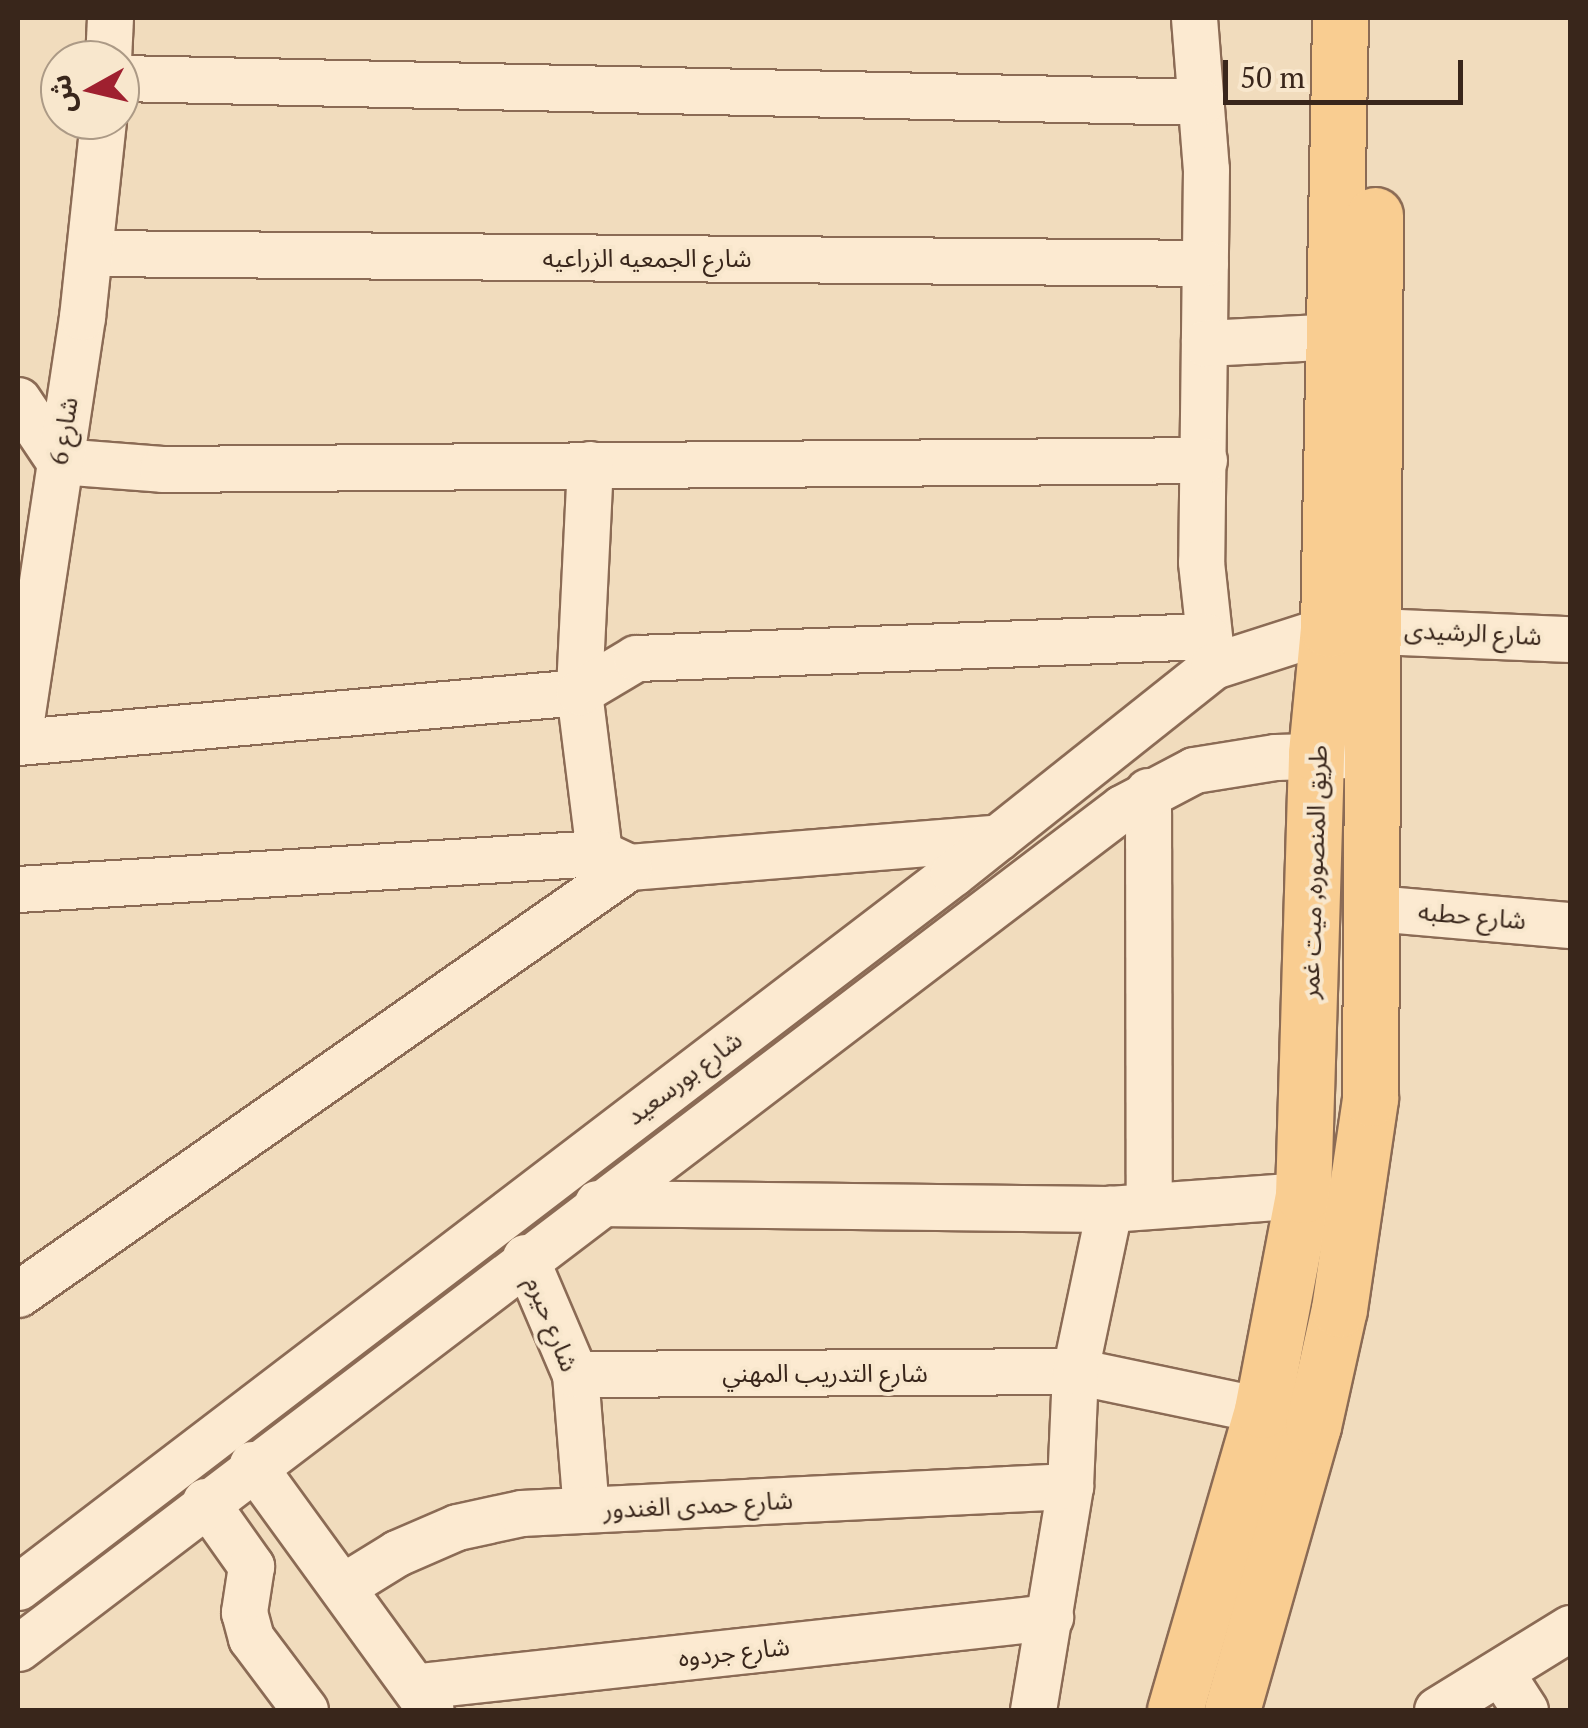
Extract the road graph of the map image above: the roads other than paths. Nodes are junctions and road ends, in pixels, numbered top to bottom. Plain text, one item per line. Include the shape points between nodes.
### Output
1 (1194, 18) edge
2 (1340, 18) edge
3 (1374, 18) edge
4 (140, 78) edge
5 (1200, 102) junction
6 (100, 140) edge
7 (90, 253) junction
8 (1205, 262) junction
9 (1336, 336) junction
10 (1204, 344) junction
11 (18, 400) edge
12 (1204, 460) junction
13 (59, 461) junction
14 (590, 464) junction
15 (1352, 629) junction
16 (1570, 639) edge
17 (1209, 651) junction
18 (579, 692) junction
19 (18, 741) edge
20 (1316, 753) junction
21 (1372, 757) junction
22 (1148, 790) junction
23 (998, 837) junction
24 (614, 860) junction
25 (953, 873) junction
26 (18, 890) edge
27 (1374, 908) junction
28 (983, 912) junction
29 (1570, 925) edge
30 (1303, 1195) junction
31 (597, 1203) junction
32 (1129, 1207) junction
33 (525, 1258) junction
34 (18, 1294) edge
35 (1075, 1371) junction
36 (574, 1374) junction
37 (1262, 1410) junction
38 (252, 1464) junction
39 (1070, 1486) junction
40 (204, 1501) junction
41 (586, 1510) junction
42 (342, 1587) junction
43 (18, 1588) edge
44 (1050, 1617) junction
45 (1570, 1628) edge
46 (18, 1648) edge
47 (1501, 1672) junction
48 (425, 1698) edge
49 (305, 1710) edge
50 (1033, 1710) edge
51 (1175, 1710) edge
52 (1232, 1710) edge
53 (1437, 1710) edge
54 (1525, 1710) edge

1 - 5 street
2 - 9 main road, طريق المنصوره, ميت غمر
3 - 15 main road, طريق المنصوره, ميت غمر
4 - 5 street
5 - 8 street
6 - 7 street, شارع 6
7 - 8 street, شارع الجمعيه الزراعيه
7 - 13 street, شارع 6
8 - 10 street
9 - 10 street
9 - 15 main road, طريق المنصوره, ميت غمر
10 - 12 street
11 - 13 street
12 - 14 street
12 - 17 street
13 - 14 street via 162,469
13 - 19 street, شارع 6
14 - 18 street
15 - 16 street, شارع الرشيدى
15 - 17 street, شارع بورسعيد
15 - 20 main road, طريق المنصوره, ميت غمر
15 - 21 main road, طريق المنصوره, ميت غمر
17 - 18 street via 636,658
17 - 23 street, شارع بورسعيد
18 - 19 street
18 - 24 street
20 - 21 street, شارع بورسعيد
20 - 22 street, شارع بورسعيد via 1194,770
20 - 30 main road, طريق المنصوره, ميت غمر
21 - 27 main road, طريق المنصوره, ميت غمر
22 - 28 street, شارع بورسعيد
22 - 32 street
23 - 24 street
23 - 25 street, شارع بورسعيد
24 - 26 street
24 - 34 street
25 - 28 street
25 - 43 street, شارع بورسعيد
27 - 29 street, شارع حطبه
27 - 52 main road, طريق المنصوره, ميت غمر via 1370,1098 1340,1308 1314,1426
28 - 31 street, شارع بورسعيد
30 - 32 street
30 - 37 main road, طريق المنصوره, ميت غمر
31 - 32 street
31 - 33 street, شارع بورسعيد
32 - 35 street
33 - 36 street, شارع حيرم
33 - 38 street, شارع بورسعيد
35 - 36 street, شارع التدريب المهني
35 - 37 street, شارع التدريب المهني
35 - 39 street
36 - 41 street, شارع حيرم
37 - 51 main road, طريق المنصوره, ميت غمر
38 - 40 street, شارع بورسعيد
38 - 42 street
39 - 41 street, شارع حمدى الغندور
39 - 44 street
40 - 46 street, شارع بورسعيد
40 - 49 street via 251,1566 244,1612 251,1638
41 - 42 street, شارع حمدى الغندور via 521,1513 457,1527 397,1552
42 - 48 street
44 - 48 street, شارع جردوه
44 - 50 street
45 - 47 street
47 - 53 street
47 - 54 street

